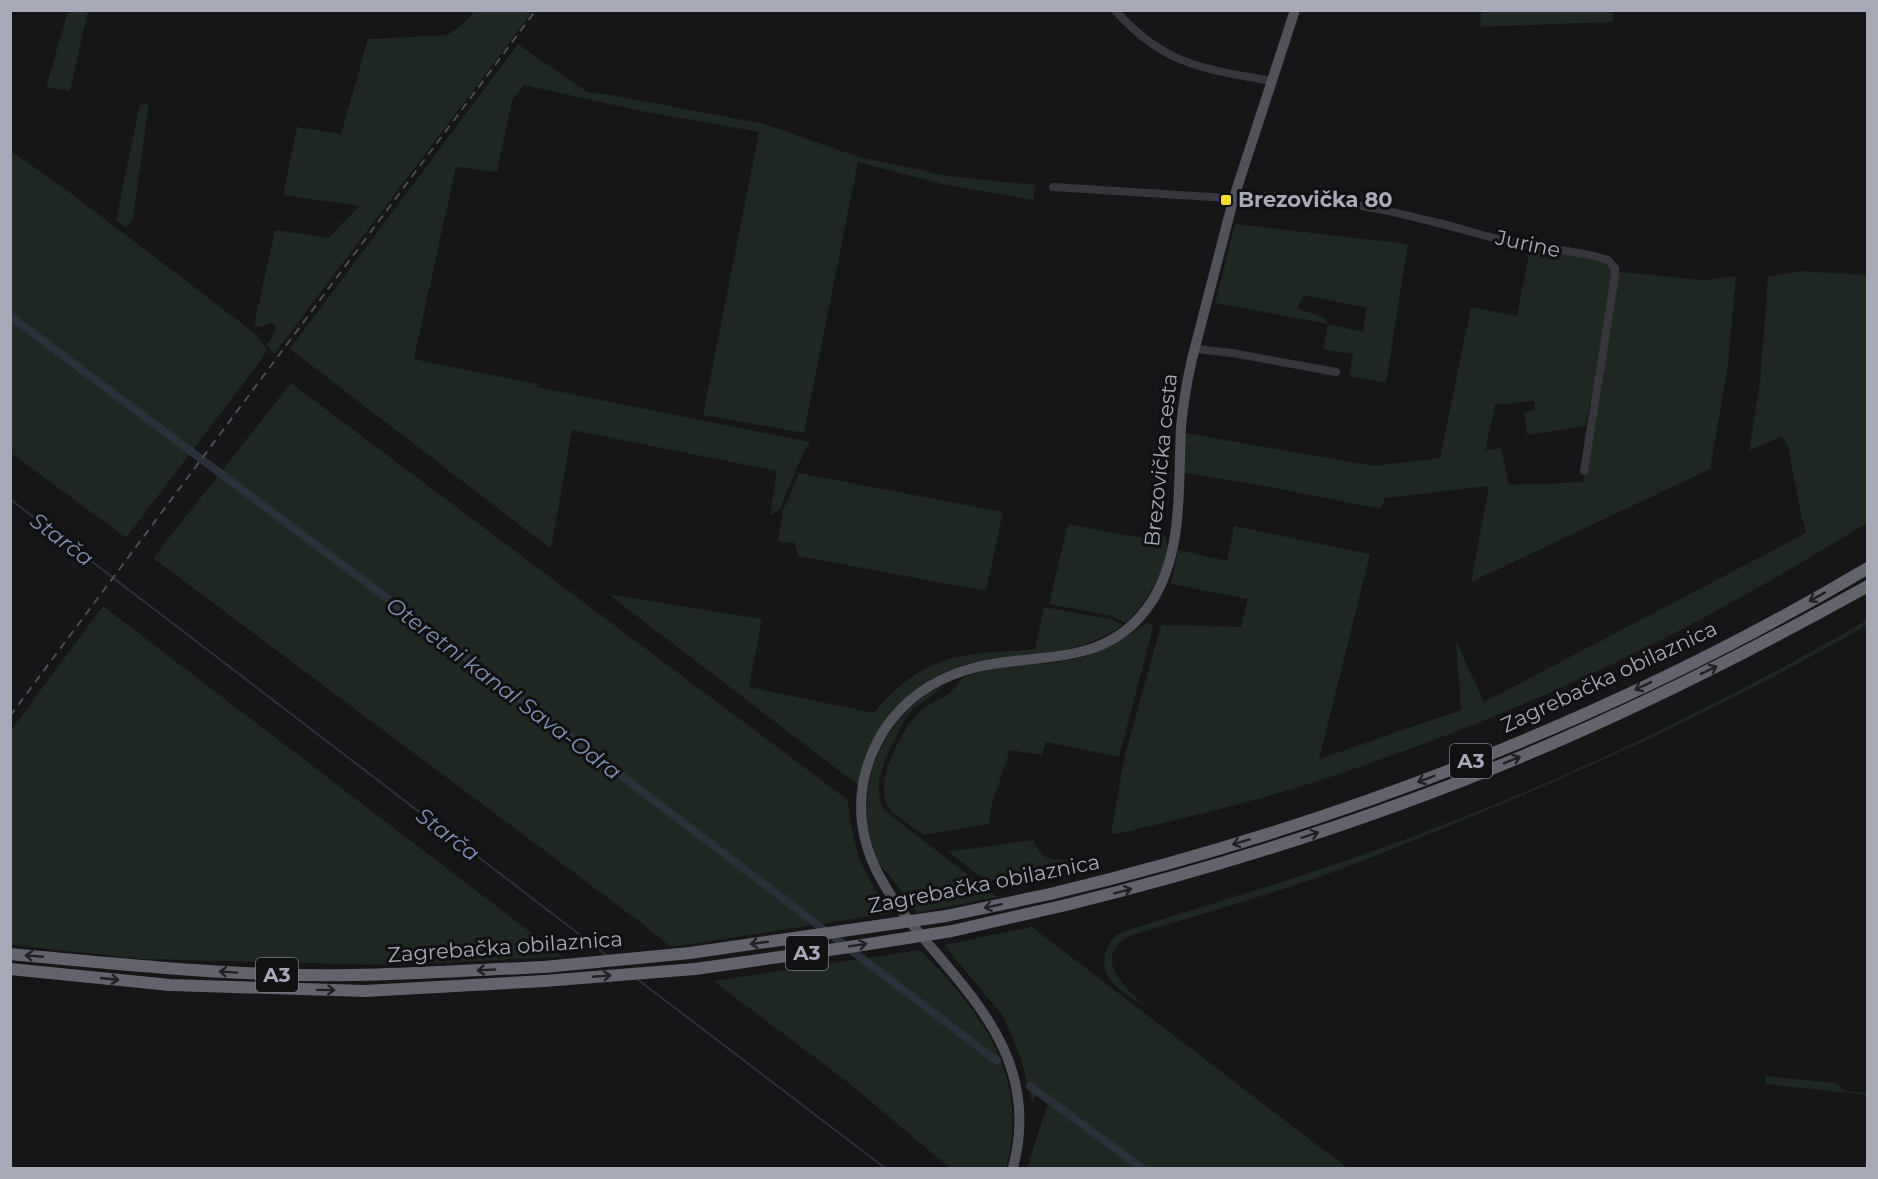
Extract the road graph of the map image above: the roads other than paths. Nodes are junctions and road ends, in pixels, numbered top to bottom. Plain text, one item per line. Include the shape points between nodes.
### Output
1 (1115, 10) edge
2 (1295, 10) edge
3 (1272, 81) junction
4 (1053, 187) dead end
5 (1234, 197) junction
6 (1195, 349) junction
7 (1336, 372) dead end
8 (1584, 471) dead end
9 (1868, 568) edge
10 (1868, 586) edge
11 (10, 954) edge
12 (10, 969) edge
13 (1013, 1168) edge

1 - 3 street via 1173,56 1197,66
2 - 3 main road, Brezovička cesta
3 - 5 main road, Brezovička cesta
4 - 5 street
5 - 6 main road, Brezovička cesta
5 - 8 street, Jurine via 1292,197 1362,206 1508,242 1608,260 1616,268 1616,276
6 - 7 street, Brezovička cesta
6 - 13 main road, Brezovička cesta via 1184,405 1170,556 1162,583 1143,613 1114,638 1088,650 980,666 931,685 907,703 889,724 866,772 862,824 873,866 892,897 981,1007 1006,1054 1019,1105
9 -> 11 highway, Zagrebačka obilaznica / A3, bridge via 1635,690 1450,770 1344,810 1138,872 925,920 690,953 544,967 365,975 270,974
12 -> 10 highway, Zagrebačka obilaznica / A3, bridge via 170,985 365,991 695,969 952,931 1201,870 1456,783 1641,704

